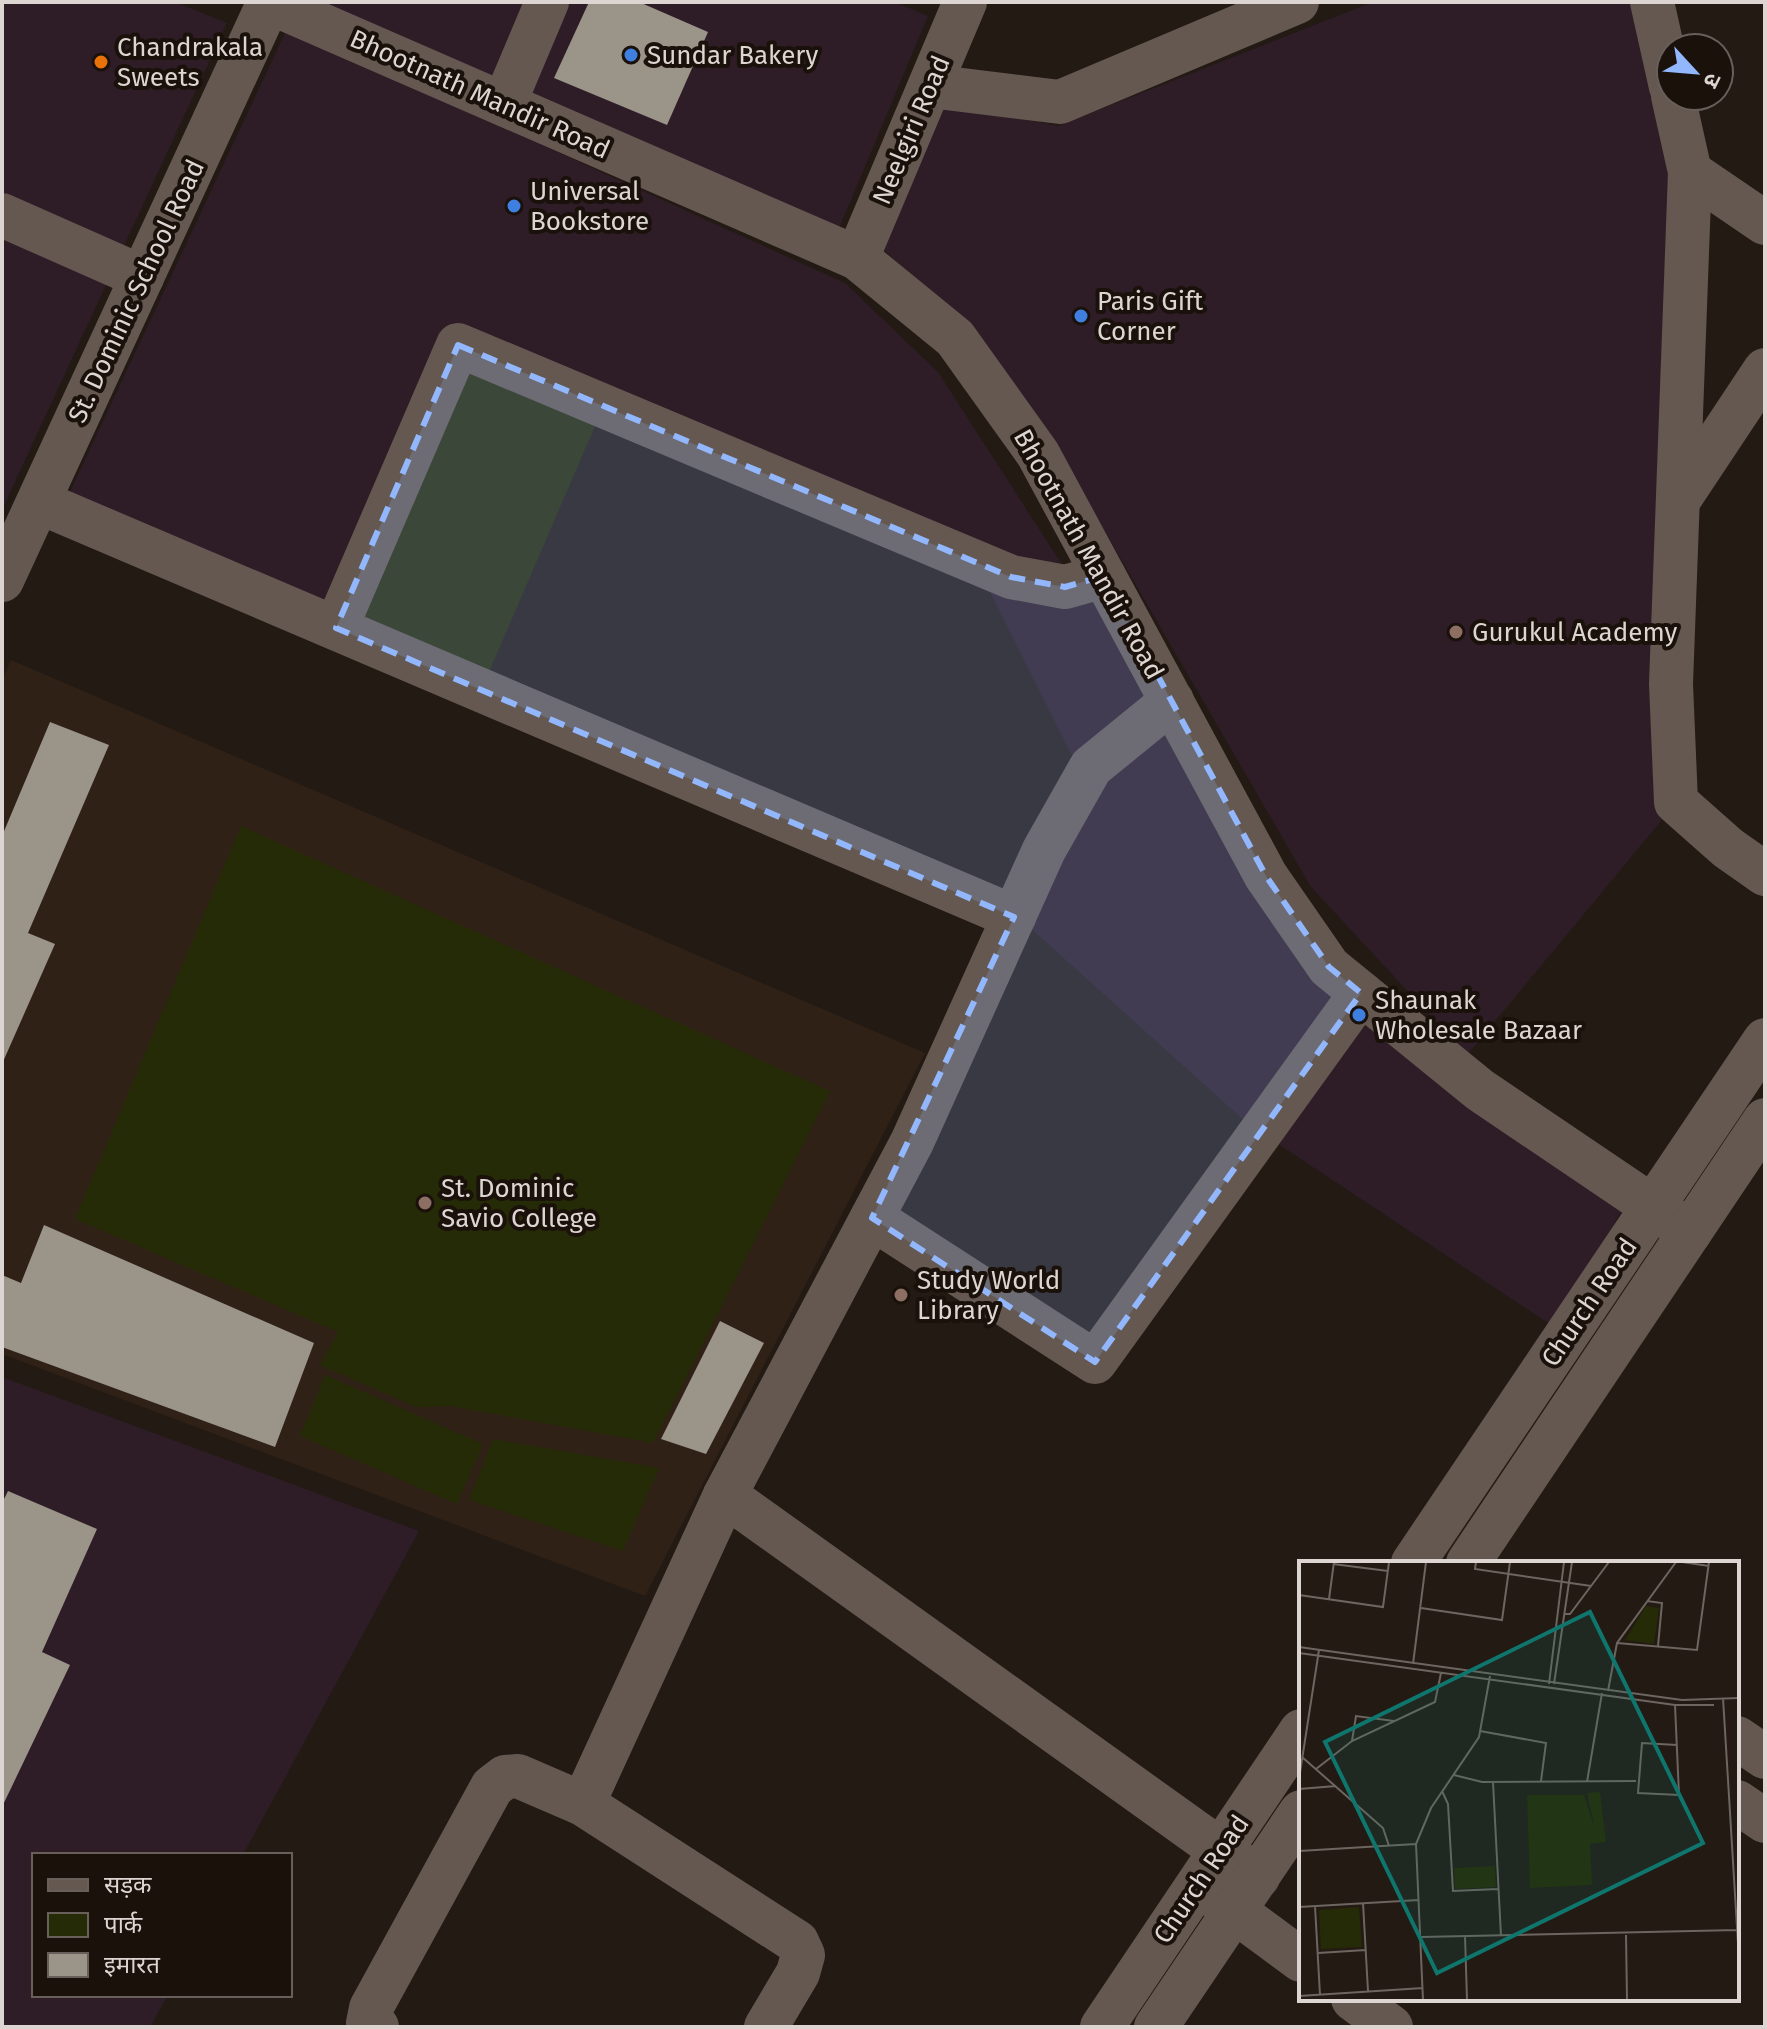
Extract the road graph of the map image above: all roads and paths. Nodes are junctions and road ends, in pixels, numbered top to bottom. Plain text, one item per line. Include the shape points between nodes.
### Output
1 (269, 2) edge
2 (547, 2) edge
3 (965, 2) edge
4 (1297, 2) edge
5 (1652, 2) edge
6 (1659, 32) edge
7 (930, 86) junction
8 (504, 104) junction
9 (1677, 112) edge
10 (1690, 172) junction
11 (2, 215) edge
12 (1765, 223) edge
13 (857, 258) junction
14 (142, 277) junction
15 (1765, 370) edge
16 (1678, 501) junction
17 (39, 502) junction
18 (1104, 576) junction
19 (2, 580) edge
20 (336, 628) junction
21 (1172, 701) junction
22 (1765, 874) edge
23 (1014, 917) junction
24 (1361, 993) junction
25 (1765, 1040) edge
26 (1765, 1120) edge
27 (1653, 1207) junction
28 (872, 1218) junction
29 (1690, 1232) junction
30 (725, 1495) junction
31 (1417, 1561) edge
32 (1473, 1561) edge
33 (1299, 1734) edge
34 (1739, 1739) edge
35 (1765, 1757) edge
36 (1739, 1803) edge
37 (583, 1804) junction
38 (1299, 1815) edge
39 (1765, 1821) edge
40 (1209, 1867) junction
41 (1246, 1894) junction
42 (1299, 1958) edge
43 (1356, 2001) edge
44 (377, 2027) edge
45 (766, 2027) edge
46 (1102, 2027) edge
47 (1156, 2027) edge
48 (1391, 2027) edge

1 - 8 street, Bhootnath Mandir Road
1 - 14 street, St. Dominic School Road
2 - 8 street
3 - 7 street, Neelgiri Road
4 - 7 street via 1060,102
5 - 6 street
7 - 13 street, Neelgiri Road
8 - 13 street, Bhootnath Mandir Road
9 - 10 street
10 - 12 street
10 - 16 street
11 - 14 street
13 - 18 street, Bhootnath Mandir Road via 955,338 1038,454
14 - 17 street, St. Dominic School Road
15 - 16 street
16 - 22 street via 1671,684 1676,802
17 - 19 street, St. Dominic School Road
17 - 20 street
18 - 20 street via 1065,587 1011,577 458,345
18 - 21 street, Bhootnath Mandir Road
20 - 23 street
21 - 23 street via 1091,767
21 - 24 street, Bhootnath Mandir Road via 1266,876 1329,967
23 - 28 street
24 - 27 street, Bhootnath Mandir Road via 1480,1090
24 - 28 street via 1095,1362
25 - 27 street, Church Road
26 - 29 street, Church Road
27 - 29 street, Bhootnath Mandir Road
27 - 31 street, Church Road
28 - 30 street
29 - 32 street, Church Road
30 - 37 street
30 - 40 street
33 - 40 street, Church Road
34 - 35 street
36 - 39 street
37 - 44 street via 518,1776 505,1777 492,1787 371,2008 368,2023
37 - 45 street via 797,1942 803,1955 798,1973
38 - 41 street, Church Road
40 - 41 street
40 - 46 street, Church Road
41 - 42 street
41 - 47 street, Church Road
43 - 48 street

